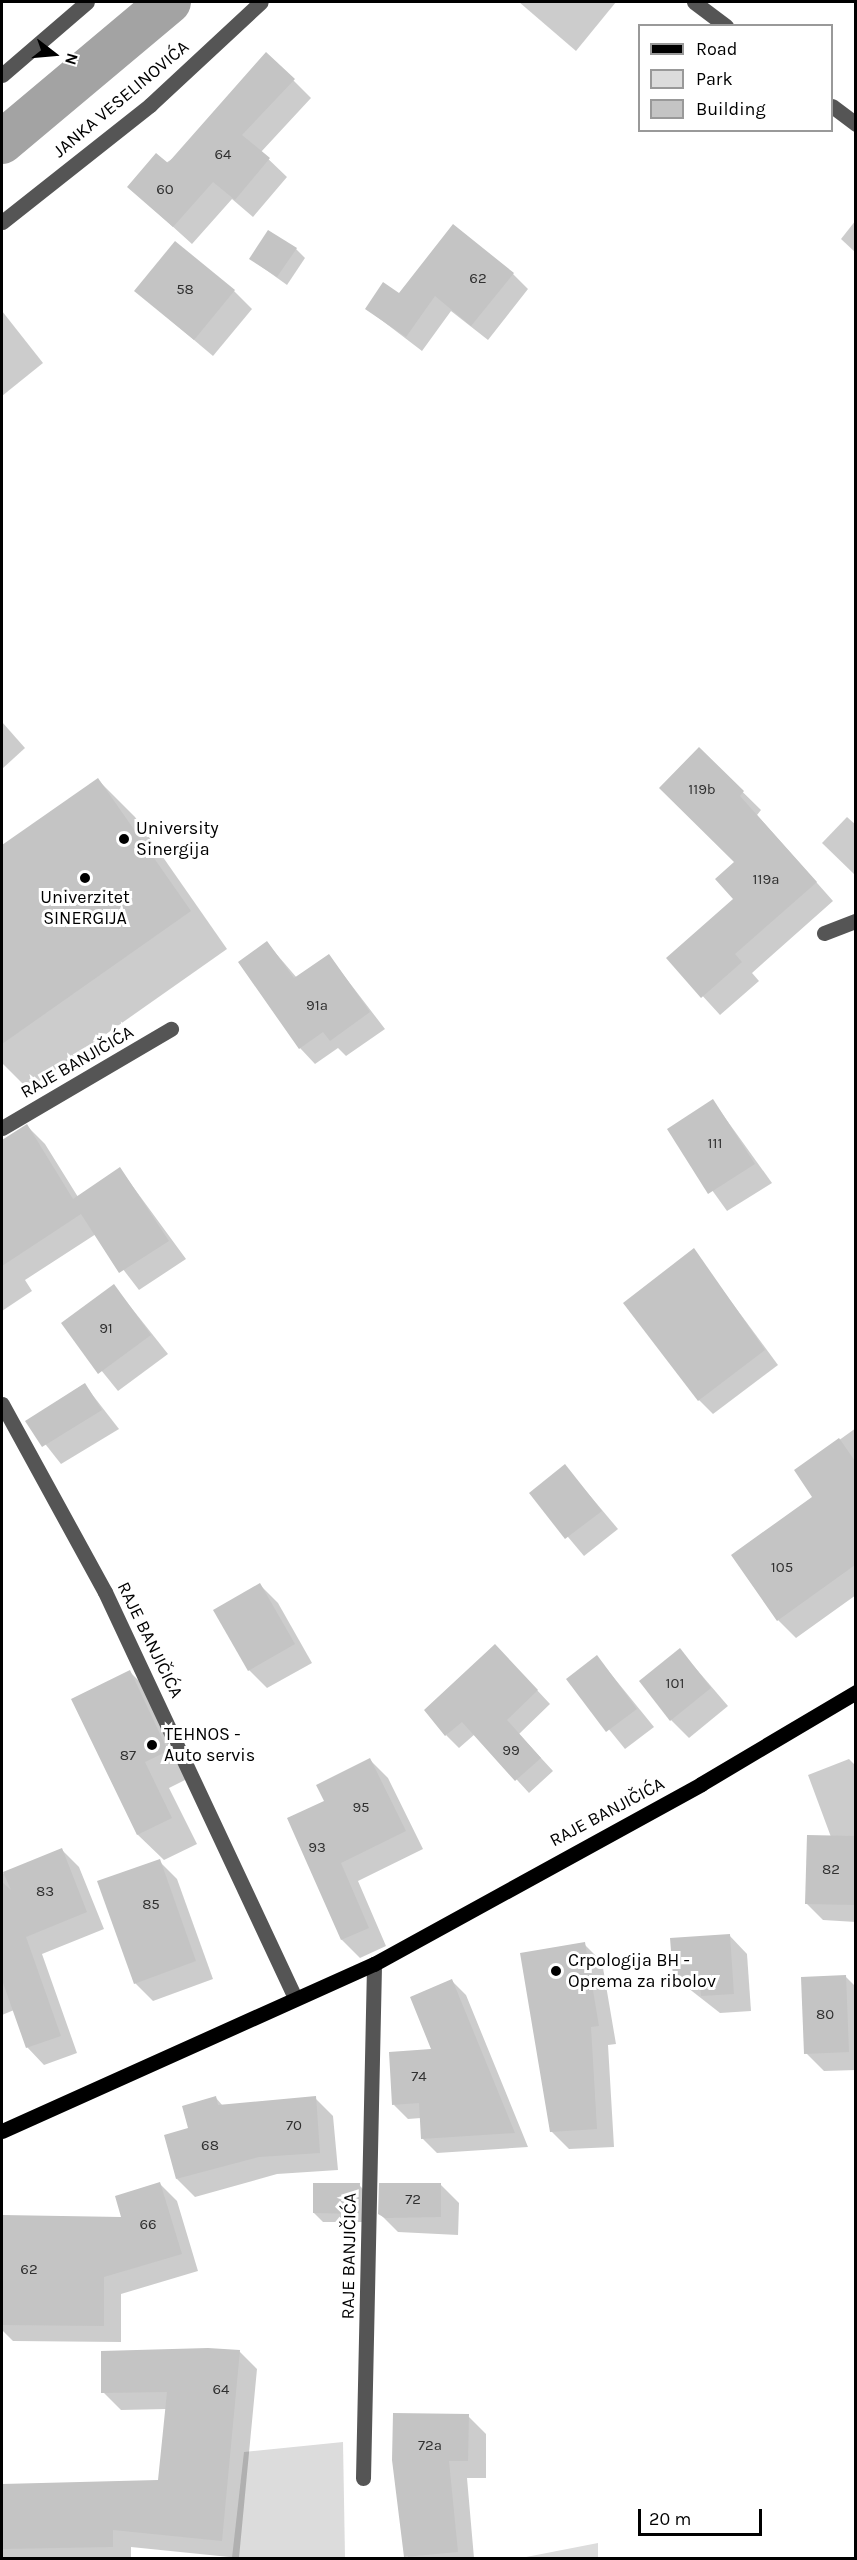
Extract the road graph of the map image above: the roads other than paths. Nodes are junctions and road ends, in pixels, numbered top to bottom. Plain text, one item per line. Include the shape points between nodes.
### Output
1 (87, 2) edge
2 (261, 2) edge
3 (694, 2) edge
4 (723, 24) edge
5 (2, 75) edge
6 (833, 108) edge
7 (855, 124) edge
8 (2, 222) edge
9 (855, 921) edge
10 (824, 933) dead end
11 (171, 1029) dead end
12 (2, 1128) edge
13 (2, 1404) edge
14 (855, 1692) edge
15 (375, 1964) junction
16 (295, 1998) junction
17 (2, 2131) edge
18 (363, 2478) dead end

1 - 5 street
2 - 8 street, JANKA VESELINOVIĆA via 150,105
3 - 4 street
6 - 7 street
9 - 10 street
11 - 12 street, RAJE BANJIČIĆA
13 - 16 street, RAJE BANJIČIĆA via 105,1592
14 - 15 main road, RAJE BANJIČIĆA via 701,1785
15 - 16 main road, RAJE BANJIČIĆA
15 - 18 street, RAJE BANJIČIĆA
16 - 17 main road, RAJE BANJIČIĆA

